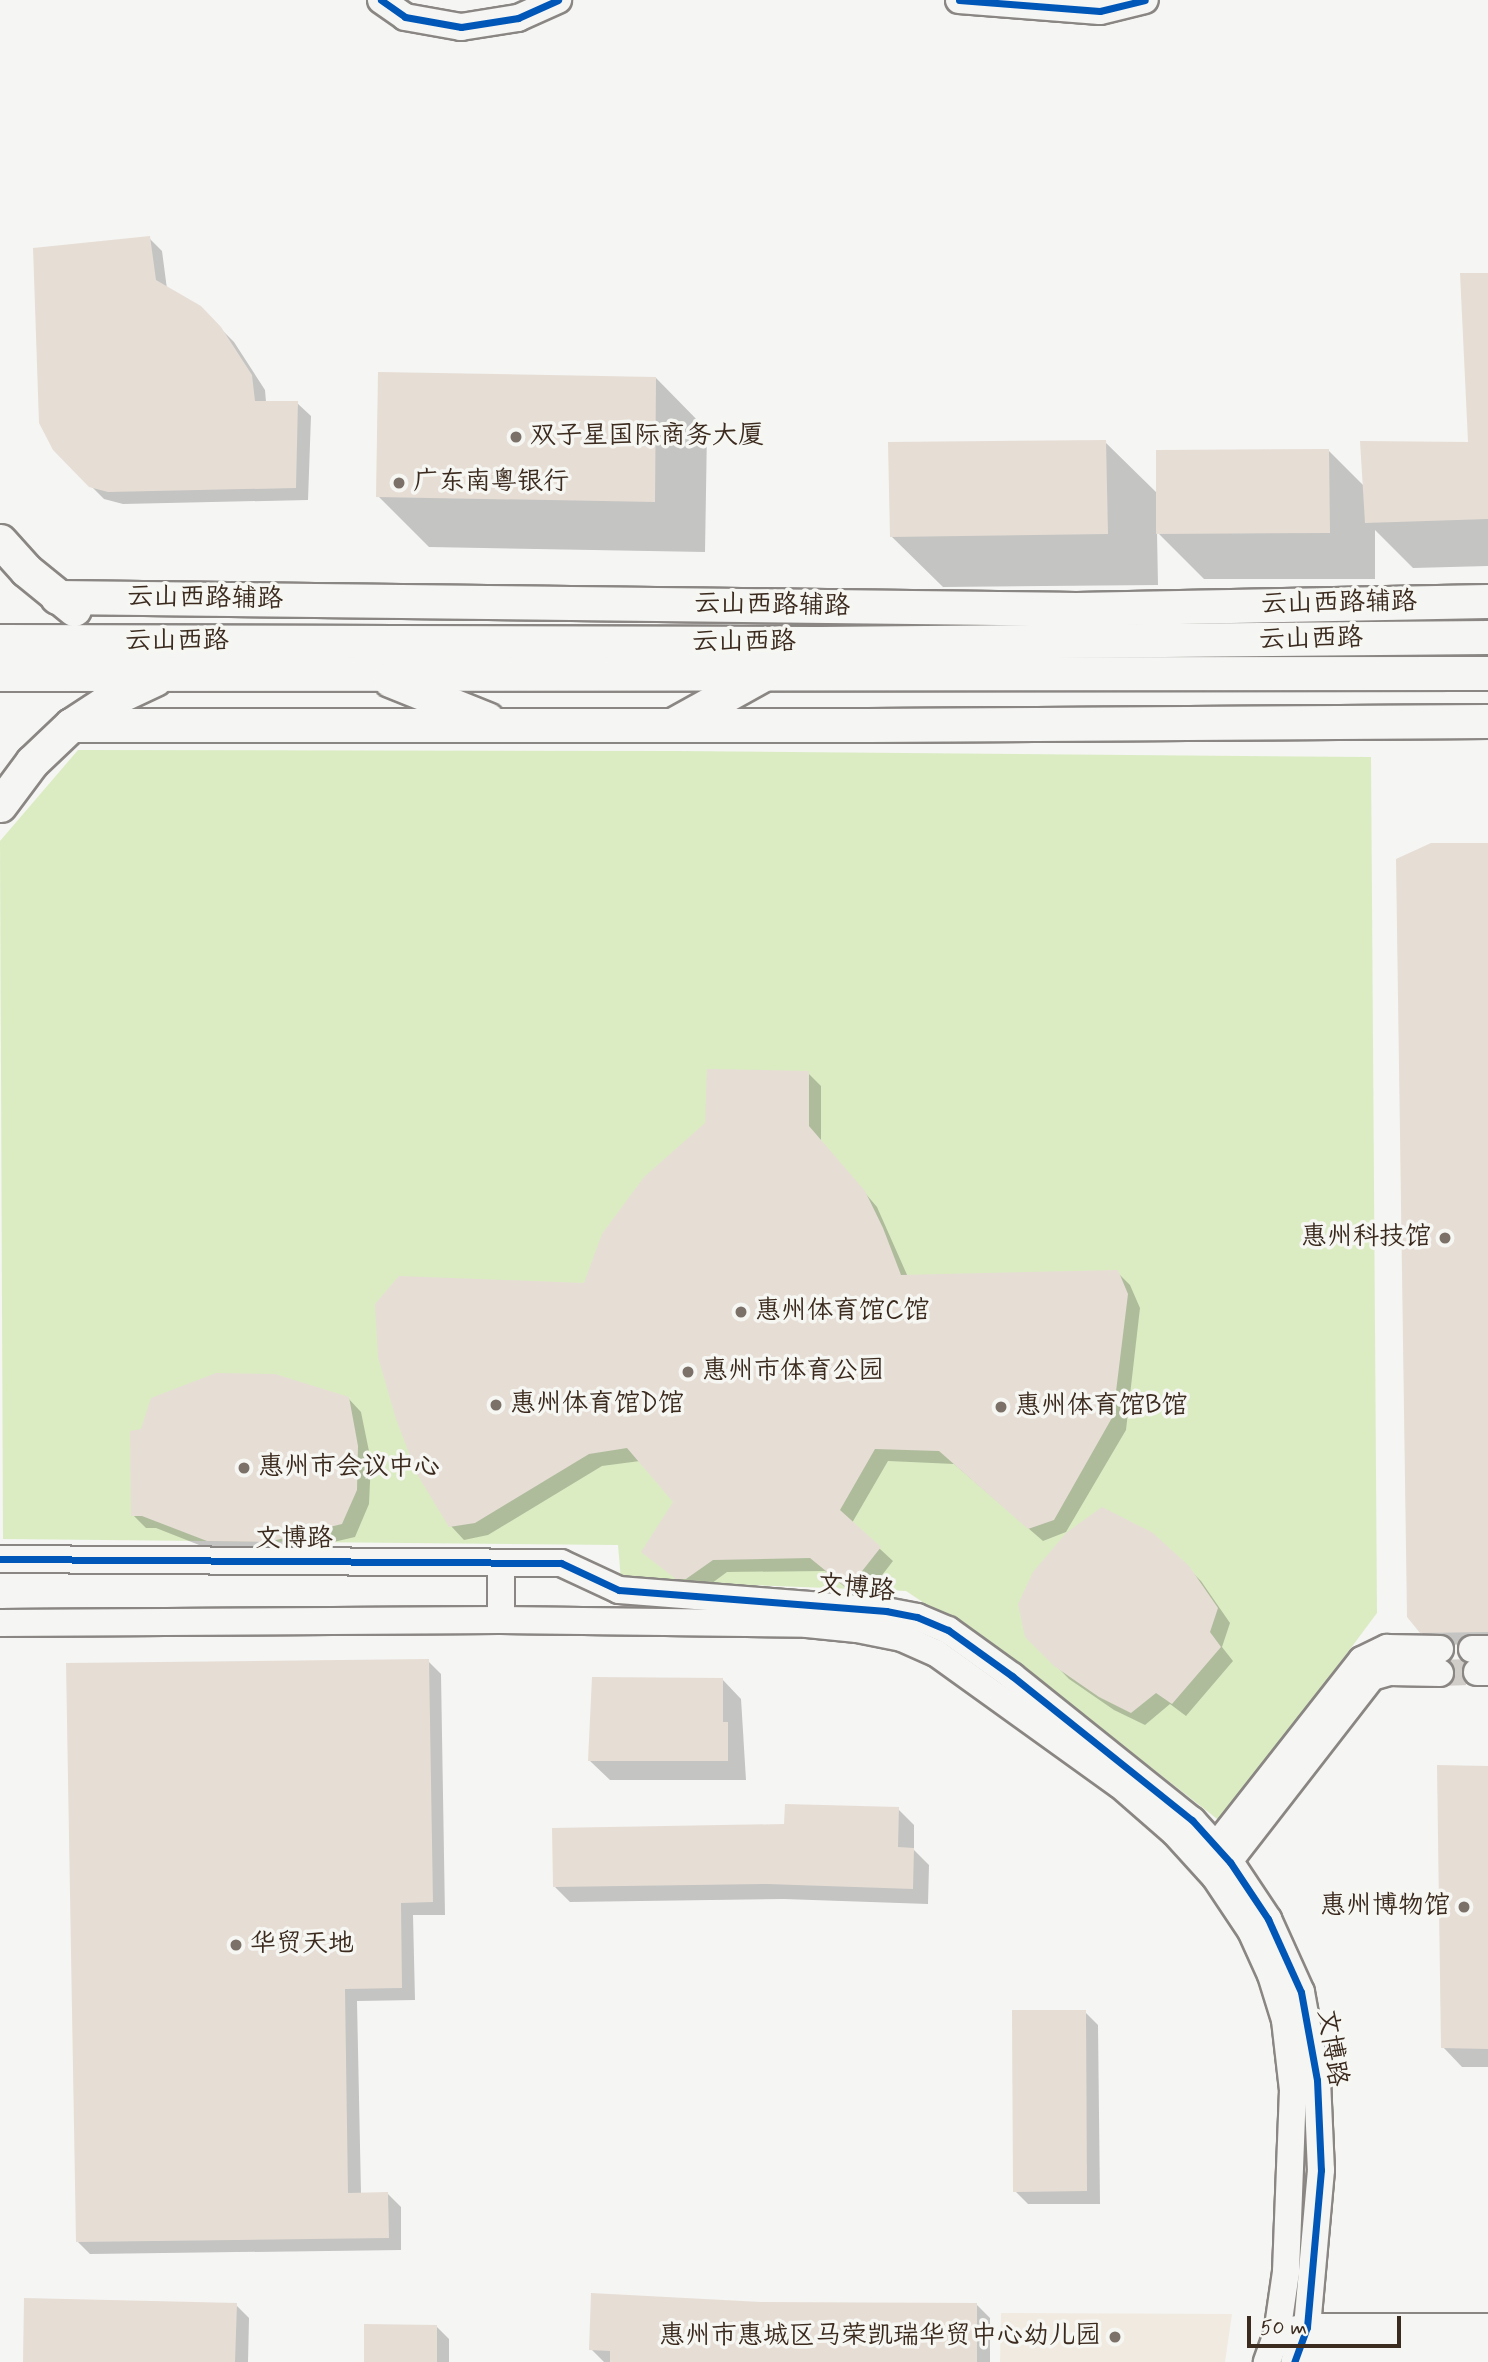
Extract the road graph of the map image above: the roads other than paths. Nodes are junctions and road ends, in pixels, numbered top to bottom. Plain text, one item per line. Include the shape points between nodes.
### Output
1 (381, 0) edge
2 (558, 0) edge
3 (958, 0) edge
4 (1145, 0) edge
5 (0, 541) edge
6 (57, 597) junction
7 (1488, 601) edge
8 (922, 607) junction
9 (1076, 609) junction
10 (1488, 638) edge
11 (0, 641) edge
12 (1167, 642) junction
13 (149, 643) junction
14 (820, 643) junction
15 (1488, 673) edge
16 (0, 674) edge
17 (166, 674) junction
18 (375, 674) junction
19 (764, 674) junction
20 (1488, 721) edge
21 (71, 725) junction
22 (503, 725) junction
23 (673, 725) junction
24 (0, 805) edge
25 (0, 1559) edge
26 (501, 1563) junction
27 (501, 1619) junction
28 (0, 1623) edge
29 (1440, 1661) tunnel mouth
30 (1215, 1862) junction
31 (1488, 2327) edge
32 (1276, 2334) junction
33 (1300, 2346) edge
34 (1488, 2351) edge
35 (1267, 2362) edge

1 - 2 street via 404,17 461,27 518,18
3 - 4 street via 1100,11
5 - 6 main road
6 - 8 main road, 云山西路辅路
6 - 13 main road via 115,632
7 - 9 main road, 云山西路辅路
8 - 9 main road, 云山西路辅路
8 - 14 main road
9 - 12 main road
10 - 12 main road, 云山西路
11 - 13 main road, 云山西路
12 - 14 main road, 云山西路
13 - 14 main road, 云山西路
15 - 19 main road, 云山西路
16 - 17 main road, 云山西路
17 - 18 main road, 云山西路
17 - 21 main road via 106,702
18 - 19 main road, 云山西路
18 - 22 main road
19 - 23 main road
20 - 23 main road
21 - 22 main road
21 - 24 main road via 32,762
22 - 23 main road
25 - 26 street, 文博路
26 - 27 street
26 - 30 street, 文博路 via 561,1563 619,1590 917,1617 948,1630 1012,1676 1192,1820
27 - 28 street, 文博路
27 - 30 street, 文博路 via 807,1624 902,1638 968,1673
29 - 30 street via 1387,1648 1362,1660
30 - 32 street, 文博路 via 1271,1975 1285,2020 1293,2090 1290,2208
30 - 33 street, 文博路 via 1268,1919 1301,1992 1317,2080 1321,2170
31 - 33 street
32 - 33 street
32 - 35 street, 文博路
33 - 34 street

